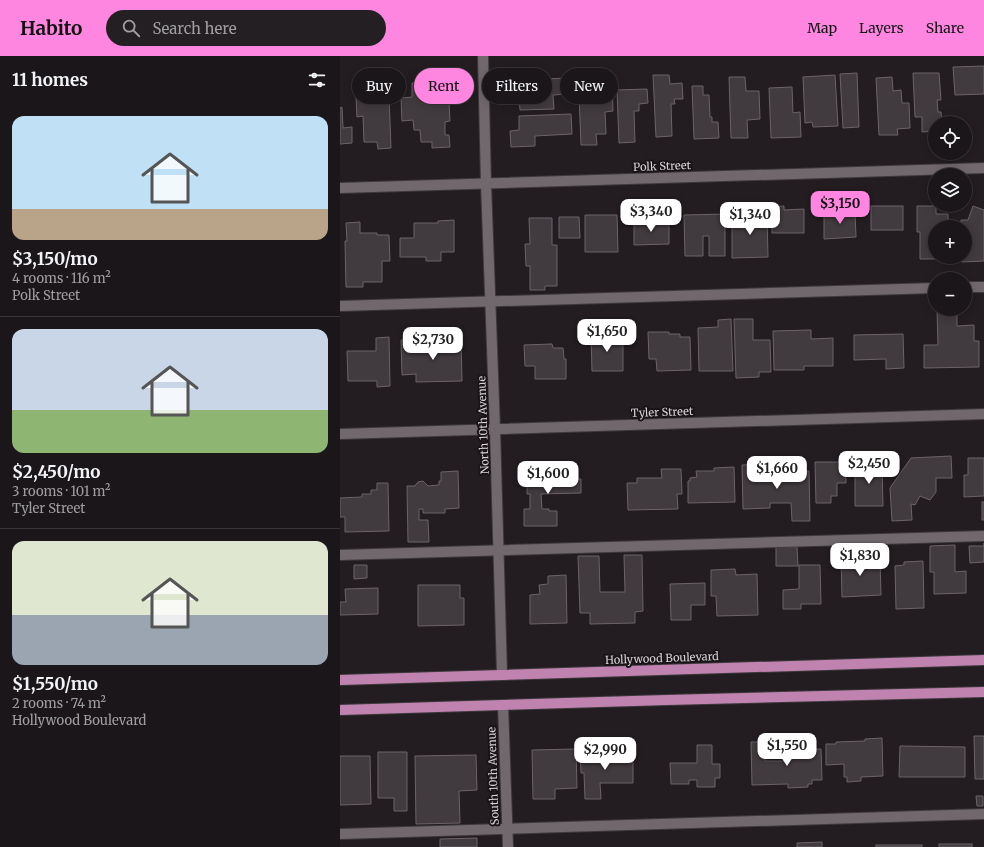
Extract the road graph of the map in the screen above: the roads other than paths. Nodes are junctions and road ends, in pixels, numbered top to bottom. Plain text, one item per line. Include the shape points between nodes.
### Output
1 (483, 56) edge
2 (984, 168) edge
3 (486, 184) junction
4 (340, 188) edge
5 (972, 287) edge
6 (984, 287) edge
7 (928, 288) edge
8 (490, 301) junction
9 (340, 306) edge
10 (984, 414) edge
11 (495, 429) junction
12 (340, 434) edge
13 (984, 536) edge
14 (499, 550) junction
15 (340, 555) edge
16 (984, 660) edge
17 (502, 674) junction
18 (340, 680) edge
19 (984, 692) edge
20 (503, 705) junction
21 (340, 710) edge
22 (984, 814) edge
23 (507, 829) junction
24 (340, 834) edge
25 (508, 847) edge

1 - 3 street, North 10th Avenue
2 - 3 street, Polk Street
3 - 4 street, Polk Street
3 - 8 street, North 10th Avenue
5 - 6 street
7 - 8 street
8 - 9 street
8 - 11 street, North 10th Avenue
10 - 11 street, Tyler Street
11 - 12 street, Tyler Street
11 - 14 street, North 10th Avenue
13 - 14 street
14 - 15 street
14 - 17 street, North 10th Avenue
16 - 17 main road, Hollywood Boulevard
17 - 18 main road, Hollywood Boulevard
19 - 20 main road
20 - 21 main road
20 - 23 street, South 10th Avenue
22 - 23 street
23 - 24 street
23 - 25 street, South 10th Avenue

